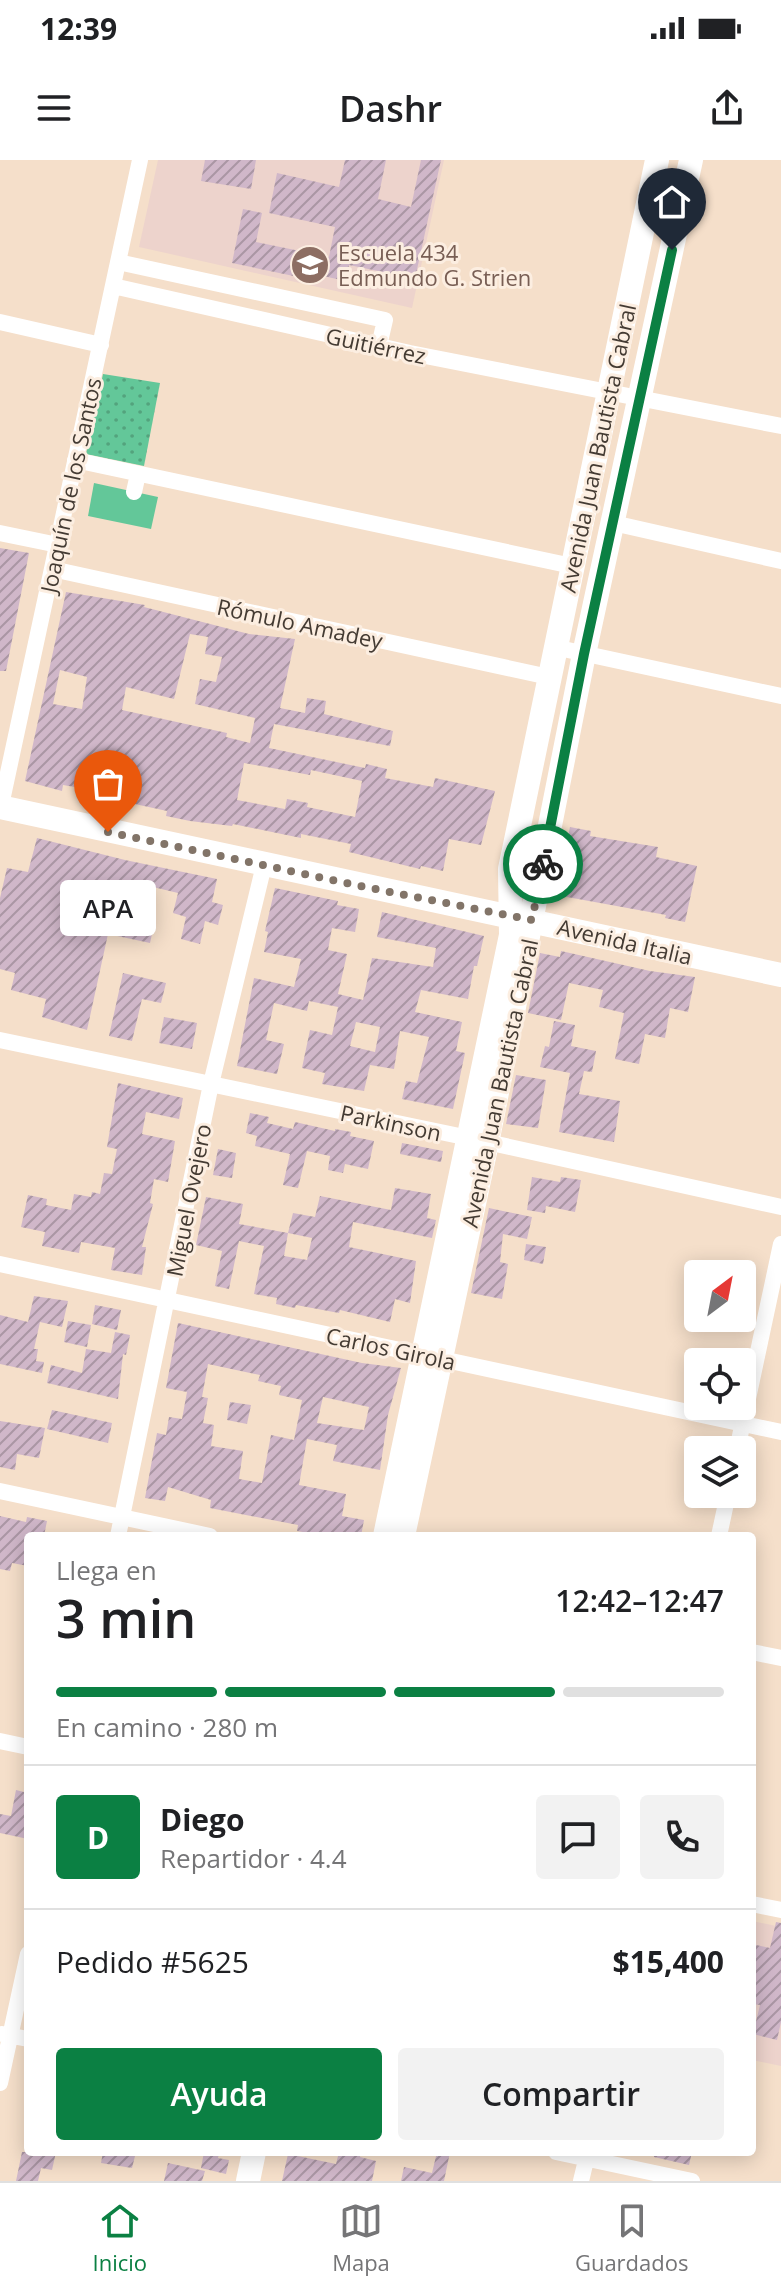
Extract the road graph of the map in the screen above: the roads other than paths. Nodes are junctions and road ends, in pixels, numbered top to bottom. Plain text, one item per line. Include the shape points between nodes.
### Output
1 (140, 160) edge
2 (657, 160) edge
3 (691, 160) edge
4 (118, 262) junction
5 (113, 286) junction
6 (0, 322) edge
7 (101, 345) junction
8 (379, 346) junction
9 (609, 392) junction
10 (640, 399) junction
11 (781, 426) edge
12 (75, 460) junction
13 (138, 474) junction
14 (134, 492) dead end
15 (613, 523) junction
16 (0, 533) edge
17 (58, 545) junction
18 (781, 561) edge
19 (572, 566) junction
20 (52, 569) junction
21 (554, 647) junction
22 (584, 654) junction
23 (549, 677) junction
24 (781, 696) edge
25 (0, 808) edge
26 (264, 865) junction
27 (521, 918) junction
28 (781, 975) edge
29 (0, 1040) edge
30 (211, 1084) junction
31 (478, 1141) junction
32 (781, 1207) edge
33 (781, 1244) edge
34 (0, 1264) edge
35 (167, 1301) junction
36 (432, 1357) junction
37 (743, 1424) junction
38 (781, 1432) edge
39 (740, 1436) edge
40 (0, 1491) edge
41 (725, 1508) edge
42 (123, 1517) junction
43 (119, 1532) edge
44 (192, 1532) edge
45 (386, 1532) edge
46 (404, 1532) edge
47 (720, 1532) edge
48 (756, 1653) edge
49 (781, 1658) edge
50 (0, 1741) edge
51 (24, 1746) edge
52 (756, 1905) edge
53 (781, 1910) edge
54 (24, 1968) edge
55 (5, 2034) edge
56 (0, 2083) edge
57 (253, 2156) edge
58 (268, 2156) edge
59 (587, 2156) edge
60 (591, 2156) edge
61 (248, 2181) edge
62 (263, 2181) edge
63 (581, 2181) edge
64 (692, 2181) edge

1 - 4 street, Joaquín de los Santos
2 - 9 main road, Avenida Juan Bautista Cabral
3 - 10 main road, Avenida Juan Bautista Cabral
4 - 5 street, Joaquín de los Santos
4 - 8 street via 385,320
5 - 7 street, Joaquín de los Santos
5 - 8 street, Guitiérrez
6 - 7 street
7 - 12 street, Joaquín de los Santos
8 - 9 street, Guitiérrez
9 - 10 street, Guitiérrez
9 - 19 main road, Avenida Juan Bautista Cabral
10 - 11 street, Guitiérrez
10 - 15 main road, Avenida Juan Bautista Cabral
12 - 13 street
12 - 17 street, Joaquín de los Santos
13 - 14 street
13 - 19 street
15 - 18 street
15 - 22 main road, Avenida Juan Bautista Cabral
16 - 17 street
17 - 20 street, Joaquín de los Santos
19 - 21 main road, Avenida Juan Bautista Cabral
20 - 23 street, Rómulo Amadey
20 - 25 street, Joaquín de los Santos
21 - 22 street
21 - 23 main road, Avenida Juan Bautista Cabral
22 - 24 street
22 - 27 main road, Avenida Juan Bautista Cabral
23 - 27 main road, Avenida Juan Bautista Cabral via 510,869
25 - 26 main road, Avenida Italia
26 - 27 main road, Avenida Italia
26 - 30 street, Miguel Ovejero
27 - 28 main road, Avenida Italia
27 - 31 main road, Avenida Juan Bautista Cabral via 511,935
29 - 30 street, Parkinson
30 - 31 street, Parkinson
30 - 35 street, Miguel Ovejero
31 - 32 street, Parkinson
31 - 36 main road, Avenida Juan Bautista Cabral
33 - 37 street
34 - 35 street, Carlos Girola
35 - 36 street, Carlos Girola
35 - 42 street, Miguel Ovejero
36 - 37 street, Carlos Girola
36 - 45 main road, Avenida Juan Bautista Cabral
36 - 46 main road, Avenida Juan Bautista Cabral
37 - 38 street, Carlos Girola
37 - 39 street
40 - 42 street
41 - 47 street
42 - 43 street, Miguel Ovejero
42 - 44 street
48 - 49 street
50 - 51 street
52 - 53 street
54 - 55 street
55 - 56 street
57 - 61 main road
58 - 62 main road
59 - 63 street
60 - 64 street

